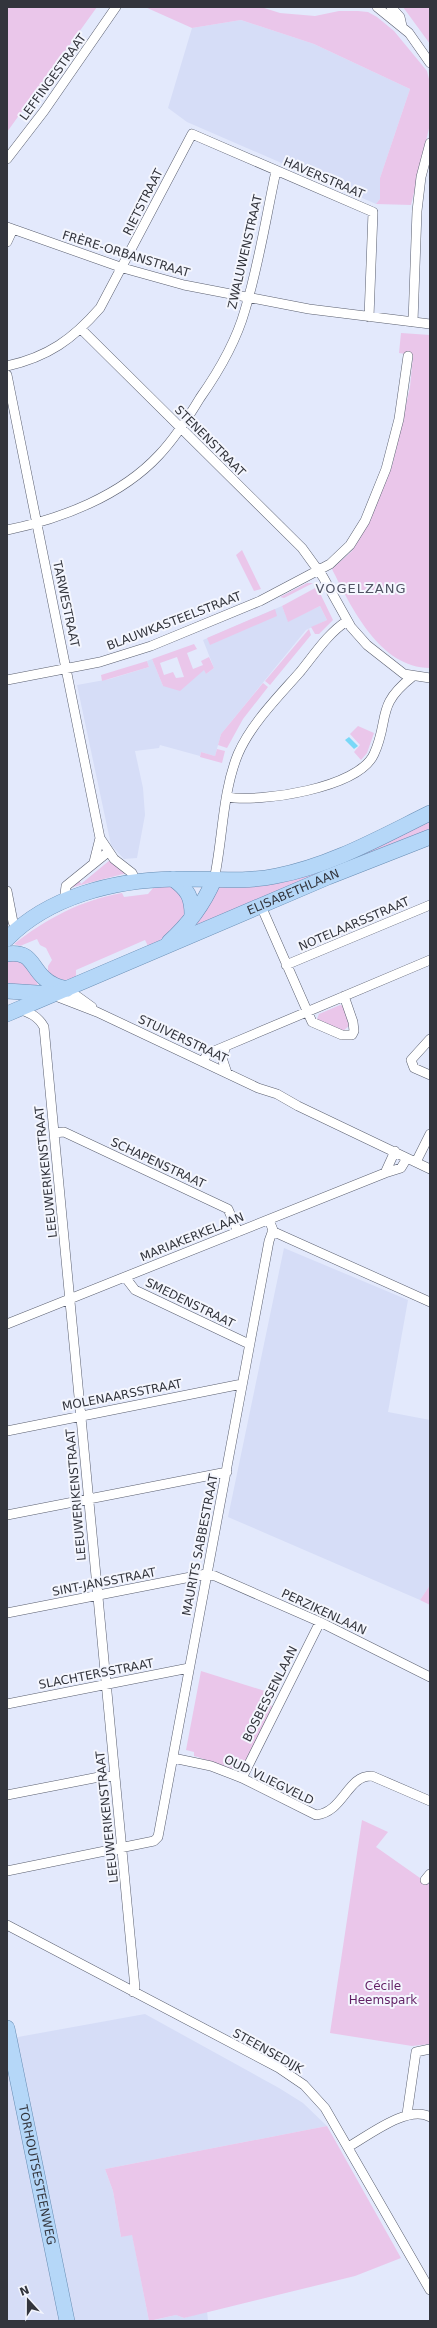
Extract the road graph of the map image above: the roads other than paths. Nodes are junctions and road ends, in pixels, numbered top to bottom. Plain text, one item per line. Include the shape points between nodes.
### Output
1 (116, 7) edge
2 (377, 7) edge
3 (391, 7) edge
4 (402, 26) junction
5 (430, 63) edge
6 (192, 134) joint
7 (430, 143) edge
8 (7, 159) edge
9 (276, 171) junction
10 (10, 228) edge
11 (7, 242) edge
12 (123, 268) junction
13 (248, 297) junction
14 (369, 317) junction
15 (413, 322) junction
16 (430, 324) edge
17 (81, 330) junction
18 (408, 356) dead end
19 (7, 366) edge
20 (7, 375) edge
21 (181, 428) junction
22 (37, 524) junction
23 (7, 530) edge
24 (319, 572) junction
25 (347, 621) junction
26 (67, 668) junction
27 (412, 677) junction
28 (430, 678) edge
29 (7, 680) edge
30 (227, 797) junction
31 (430, 813) edge
32 (430, 837) edge
33 (100, 838) junction
34 (108, 852) junction
35 (94, 862) junction
36 (173, 879) junction
37 (214, 880) junction
38 (136, 881) junction
39 (7, 891) edge
40 (64, 902) junction
41 (430, 905) edge
42 (261, 906) junction
43 (192, 916) junction
44 (12, 935) edge
45 (157, 951) junction
46 (7, 954) edge
47 (430, 960) edge
48 (286, 965) junction
49 (67, 989) junction
50 (7, 991) edge
51 (53, 995) junction
52 (344, 996) junction
53 (13, 1012) edge
54 (97, 1012) junction
55 (306, 1012) junction
56 (430, 1039) edge
57 (226, 1046) junction
58 (203, 1062) junction
59 (227, 1073) junction
60 (430, 1075) edge
61 (54, 1133) junction
62 (430, 1134) edge
63 (395, 1152) junction
64 (407, 1158) junction
65 (416, 1162) junction
66 (430, 1169) edge
67 (385, 1173) junction
68 (269, 1220) junction
69 (272, 1231) junction
70 (238, 1232) junction
71 (125, 1276) junction
72 (70, 1298) junction
73 (430, 1302) edge
74 (7, 1324) edge
75 (249, 1344) junction
76 (242, 1384) junction
77 (81, 1416) junction
78 (7, 1431) edge
79 (227, 1472) junction
80 (89, 1499) junction
81 (7, 1515) edge
82 (206, 1574) junction
83 (98, 1595) junction
84 (7, 1613) edge
85 (320, 1622) junction
86 (189, 1668) junction
87 (430, 1677) edge
88 (106, 1685) junction
89 (7, 1704) edge
90 (173, 1758) junction
91 (115, 1776) junction
92 (242, 1778) junction
93 (7, 1795) edge
94 (430, 1802) edge
95 (122, 1848) junction
96 (7, 1871) edge
97 (7, 1925) edge
98 (133, 1992) junction
99 (7, 2028) edge
100 (430, 2049) edge
101 (407, 2114) junction
102 (430, 2117) edge
103 (348, 2147) junction
104 (430, 2290) edge
105 (67, 2321) edge

1 - 8 street, LEFFINGESTRAAT via 50,103
2 - 4 street
3 - 4 street via 400,17
4 - 5 street
6 - 9 street, HAVERSTRAAT
6 - 12 street, RIETSTRAAT
7 - 15 street via 417,211
9 - 13 street, ZWALUWENSTRAAT
9 - 14 street, HAVERSTRAAT via 373,212
10 - 11 street
10 - 12 street, FRÈRE-ORBANSTRAAT
12 - 13 street, FRÈRE-ORBANSTRAAT via 184,285
12 - 17 street, RIETSTRAAT via 100,308
13 - 14 street, FRÈRE-ORBANSTRAAT
13 - 21 street, ZWALUWENSTRAAT via 224,362
14 - 15 street, FRÈRE-ORBANSTRAAT
15 - 16 street, FRÈRE-ORBANSTRAAT
17 - 19 street, RIETSTRAAT via 40,356
17 - 21 street, STENENSTRAAT
18 - 24 street, BLAUWKASTEELSTRAAT via 399,419 386,469 365,521 350,545
20 - 22 street, TARWESTRAAT
21 - 22 street, ZWALUWENSTRAAT via 160,455 123,486
21 - 24 street, STENENSTRAAT via 302,548
22 - 23 street, ZWALUWENSTRAAT
22 - 26 street, TARWESTRAAT
24 - 25 street, STENENSTRAAT
24 - 26 street, BLAUWKASTEELSTRAAT via 260,601 151,646 100,662
25 - 27 street, STENENSTRAAT via 356,634 377,654 398,671
25 - 30 street via 328,637 248,736 232,770
26 - 29 street, BLAUWKASTEELSTRAAT
26 - 33 street, TARWESTRAAT
27 - 28 street
27 - 30 street via 389,701 374,755 362,768 328,784 292,794 273,797
30 - 37 street
31 - 37 main road, ELISABETHLAAN via 361,846 296,872 247,880
32 - 42 main road, ELISABETHLAAN
33 - 34 street, TARWESTRAAT
33 - 35 street, TARWESTRAAT
34 - 35 street
34 - 38 street, TARWESTRAAT via 132,873
35 - 40 street via 66,886
36 - 37 main road, ELISABETHLAAN
36 - 38 main road, ELISABETHLAAN
36 - 43 main road via 185,887 191,897
37 - 43 main road, ELISABETHLAAN
38 - 40 main road, ELISABETHLAAN via 103,888
39 - 44 street via 13,922
40 - 44 main road, ELISABETHLAAN via 35,916
41 - 48 street, NOTELAARSSTRAAT
42 - 45 main road, ELISABETHLAAN
42 - 48 street
43 - 45 main road, ELISABETHLAAN via 183,929
45 - 49 main road, ELISABETHLAAN
46 - 49 main road via 20,953 27,956 44,978 54,985
47 - 52 street
48 - 55 street
49 - 51 main road, ELISABETHLAAN
49 - 54 street, STUIVERSTRAAT
50 - 51 main road, ELISABETHLAAN
51 - 53 main road, ELISABETHLAAN
51 - 54 street, STUIVERSTRAAT
52 - 55 street
52 - 55 street via 353,1022 352,1035 342,1036 312,1022
53 - 61 street, LEEUWERIKENSTRAAT via 33,1014 44,1027
54 - 58 street, STUIVERSTRAAT
55 - 57 street
56 - 60 street via 411,1060 414,1068
57 - 58 street via 207,1054
57 - 59 street via 222,1058
58 - 59 street, STUIVERSTRAAT
59 - 63 street, STUIVERSTRAAT via 274,1098 298,1106
61 - 70 street, SCHAPENSTRAAT via 64,1132 228,1209
61 - 72 street, LEEUWERIKENSTRAAT
62 - 65 street
63 - 64 street, STUIVERSTRAAT
63 - 67 street
64 - 65 street, STUIVERSTRAAT
64 - 67 street, MARIAKERKELAAN via 401,1168
65 - 66 street, STUIVERSTRAAT
67 - 68 street, MARIAKERKELAAN
68 - 69 street, MAURITS SABBESTRAAT
68 - 70 street, MARIAKERKELAAN
69 - 73 street
69 - 75 street, MAURITS SABBESTRAAT
70 - 71 street, MARIAKERKELAAN
71 - 72 street, MARIAKERKELAAN
71 - 75 street, SMEDENSTRAAT via 135,1290
72 - 74 street, MARIAKERKELAAN
72 - 77 street, LEEUWERIKENSTRAAT
75 - 76 street, MAURITS SABBESTRAAT
76 - 77 street, MOLENAARSSTRAAT
76 - 79 street, MAURITS SABBESTRAAT
77 - 78 street, MOLENAARSSTRAAT
77 - 80 street, LEEUWERIKENSTRAAT
79 - 80 street
79 - 82 street, MAURITS SABBESTRAAT
80 - 81 street
80 - 83 street, LEEUWERIKENSTRAAT
82 - 83 street, SINT-JANSSTRAAT
82 - 85 street, PERZIKENLAAN
82 - 86 street, MAURITS SABBESTRAAT
83 - 84 street, SINT-JANSSTRAAT
83 - 88 street, LEEUWERIKENSTRAAT
85 - 87 street, PERZIKENLAAN
85 - 92 street, BOSBESSENLAAN
86 - 88 street, SLACHTERSSTRAAT
86 - 90 street, MAURITS SABBESTRAAT
88 - 89 street, SLACHTERSSTRAAT
88 - 91 street, LEEUWERIKENSTRAAT
90 - 92 street, OUD VLIEGVELD via 211,1766
90 - 95 street, MAURITS SABBESTRAAT via 156,1840
91 - 93 street
91 - 95 street, LEEUWERIKENSTRAAT
92 - 94 street, OUD VLIEGVELD via 316,1815 324,1814 335,1807 355,1782 366,1775
95 - 96 street
95 - 98 street, LEEUWERIKENSTRAAT via 135,1988
97 - 98 street, STEENSEDIJK
98 - 103 street, STEENSEDIJK via 279,2068 298,2081 325,2108
99 - 105 main road, TORHOUTSESTEENWEG
100 - 101 street via 416,2052
101 - 102 street via 425,2114
101 - 103 street
103 - 104 street, STEENSEDIJK

